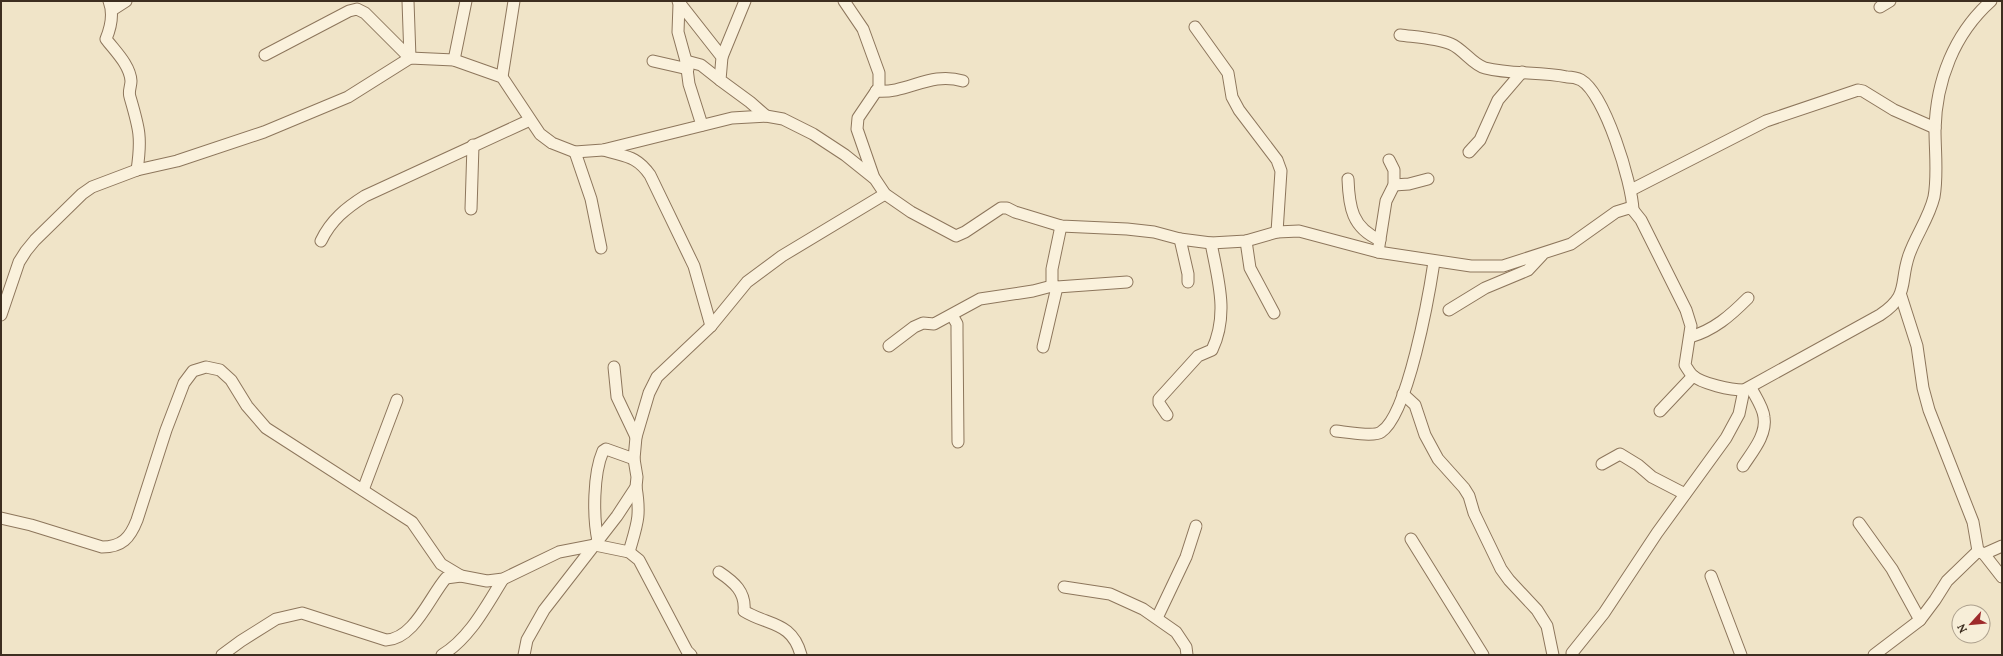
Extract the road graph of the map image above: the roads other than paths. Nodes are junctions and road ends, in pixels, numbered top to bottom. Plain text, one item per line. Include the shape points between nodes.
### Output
1 (126, 1) edge
2 (408, 1) edge
3 (466, 1) edge
4 (514, 1) edge
5 (745, 1) edge
6 (844, 1) edge
7 (1991, 1) edge
8 (679, 2) edge
9 (111, 5) edge
10 (1195, 27) dead end
11 (1400, 35) dead end
12 (265, 55) dead end
13 (722, 56) junction
14 (410, 58) junction
15 (454, 60) junction
16 (653, 61) dead end
17 (687, 64) junction
18 (1522, 72) junction
19 (502, 77) junction
20 (720, 80) junction
21 (963, 81) dead end
22 (876, 91) junction
23 (766, 116) junction
24 (530, 120) junction
25 (702, 125) junction
26 (1935, 128) junction
27 (473, 145) junction
28 (603, 150) junction
29 (575, 152) junction
30 (1469, 152) dead end
31 (1389, 160) dead end
32 (137, 170) junction
33 (875, 179) junction
34 (1348, 179) dead end
35 (1428, 179) dead end
36 (1394, 185) junction
37 (1631, 190) junction
38 (885, 194) junction
39 (471, 209) dead end
40 (1633, 210) junction
41 (1061, 226) junction
42 (1277, 232) junction
43 (1180, 239) junction
44 (1380, 240) junction
45 (321, 241) dead end
46 (1246, 241) junction
47 (1211, 243) junction
48 (601, 248) dead end
49 (1378, 252) junction
50 (1542, 255) junction
51 (1434, 262) junction
52 (1127, 282) dead end
53 (1188, 282) dead end
54 (1054, 287) junction
55 (1901, 296) junction
56 (1748, 298) dead end
57 (1449, 310) dead end
58 (1274, 313) dead end
59 (952, 314) junction
60 (1, 315) edge
61 (711, 326) junction
62 (1690, 337) junction
63 (889, 346) dead end
64 (1043, 347) dead end
65 (614, 367) dead end
66 (1693, 376) junction
67 (1748, 389) junction
68 (1404, 394) junction
69 (397, 400) dead end
70 (1660, 411) dead end
71 (1167, 415) dead end
72 (1336, 431) dead end
73 (636, 436) junction
74 (958, 442) dead end
75 (634, 459) junction
76 (1602, 464) dead end
77 (1743, 466) dead end
78 (636, 487) junction
79 (364, 490) junction
80 (1685, 494) junction
81 (1, 518) edge
82 (1859, 523) dead end
83 (1196, 526) dead end
84 (1411, 539) dead end
85 (597, 543) junction
86 (2002, 546) edge
87 (629, 552) junction
88 (1981, 553) junction
89 (719, 572) dead end
90 (461, 576) junction
91 (1711, 576) dead end
92 (2002, 577) edge
93 (503, 579) junction
94 (1064, 587) dead end
95 (1157, 618) junction
96 (1920, 620) junction
97 (1572, 653) dead end
98 (444, 654) edge
99 (222, 655) edge
100 (524, 655) edge
101 (691, 655) edge
102 (801, 655) edge
103 (1187, 655) edge
104 (1483, 655) edge
105 (1553, 655) edge
106 (1741, 655) edge
107 (1874, 655) edge

1 - 9 street
2 - 14 street
3 - 15 street
4 - 19 street
5 - 13 street
6 - 22 street via 863,29 879,73 879,87
7 - 26 street via 1977,13 1959,37 1947,62 1940,88
8 - 13 street
8 - 17 street via 678,32
9 - 32 street via 106,39 121,58 131,81 129,94 139,126 141,147
10 - 42 street via 1228,73 1232,97 1239,110 1277,160 1281,171
11 - 18 street via 1450,44 1466,53 1481,67 1496,71
12 - 14 street via 357,9 365,13
13 - 20 street
14 - 15 street
14 - 32 street via 348,97 264,132 177,161
15 - 19 street
16 - 17 street
17 - 20 street via 701,65
17 - 25 street via 689,84
18 - 30 street via 1498,100 1480,140
18 - 37 street via 1555,74 1581,80 1593,90 1620,153
19 - 24 street
20 - 23 street
21 - 22 street via 937,78 886,92
22 - 33 street via 858,118 857,129
23 - 25 street via 732,118
23 - 33 street via 783,119 813,134
24 - 27 street
24 - 29 street via 540,134 552,143
25 - 28 street
26 - 37 street via 1894,110 1858,90 1766,121
26 - 55 street via 1934,197 1909,256
27 - 39 street
27 - 45 street via 365,196 344,210 328,227
28 - 29 street
28 - 61 street via 634,158 650,175 694,266
29 - 48 street via 591,199
31 - 36 street via 1394,170
32 - 60 street via 92,187 35,240 19,262
33 - 38 street
34 - 44 street via 1349,200 1354,216 1361,228
35 - 36 street
36 - 44 street via 1386,201
37 - 40 street
38 - 41 street via 911,212 956,236 1001,208
38 - 61 street via 764,269 747,282
40 - 50 street via 1629,208 1616,212 1571,244
40 - 62 street via 1641,220 1686,310
41 - 43 street via 1127,229 1154,232
41 - 54 street via 1052,269
42 - 46 street
42 - 49 street via 1299,231
43 - 47 street
43 - 53 street
44 - 49 street
46 - 47 street
46 - 58 street via 1250,268
47 - 71 street via 1222,303 1217,339 1212,350 1198,356 1159,399
49 - 51 street
50 - 51 street via 1503,266
50 - 57 street via 1528,270 1485,288
51 - 68 street via 1423,329
52 - 54 street
54 - 59 street via 1006,296 995,295 980,299
54 - 64 street
55 - 67 street via 1893,306 1880,315
55 - 88 street via 1917,346 1929,410 1973,522
56 - 62 street via 1726,320 1704,333
59 - 63 street via 934,324 914,327
59 - 74 street via 958,334
61 - 73 street via 657,377 649,393
62 - 66 street via 1685,365
65 - 73 street via 617,397
66 - 67 street via 1735,390
66 - 70 street
67 - 77 street via 1764,416 1764,423 1762,434
67 - 80 street via 1739,414 1726,438
68 - 72 street via 1388,426 1381,432 1377,434
68 - 105 street via 1415,405 1425,435 1438,459 1469,496 1501,569 1537,610 1547,626
69 - 79 street
73 - 75 street
75 - 78 street
75 - 85 street via 606,449 603,451 596,488
76 - 80 street via 1620,454 1652,477
78 - 85 street
78 - 87 street via 638,521
79 - 81 street via 266,428 230,380 220,370 206,367 193,371 184,383 138,520 126,541 111,547 102,547
79 - 90 street via 412,522 441,564
80 - 97 street via 1604,613
82 - 96 street via 1892,568
83 - 95 street via 1186,557
84 - 104 street
85 - 87 street
85 - 93 street via 559,552
85 - 100 street via 544,610 527,640
86 - 88 street
87 - 101 street via 639,560 647,572
88 - 92 street
88 - 96 street via 1948,581
89 - 102 street via 738,588 745,600 744,611 788,631 798,643
90 - 93 street via 487,581
90 - 99 street via 446,578 411,629 395,640 386,640 302,613 276,619
91 - 106 street
93 - 98 street via 476,622
94 - 95 street via 1110,594
95 - 103 street via 1182,639
96 - 107 street

